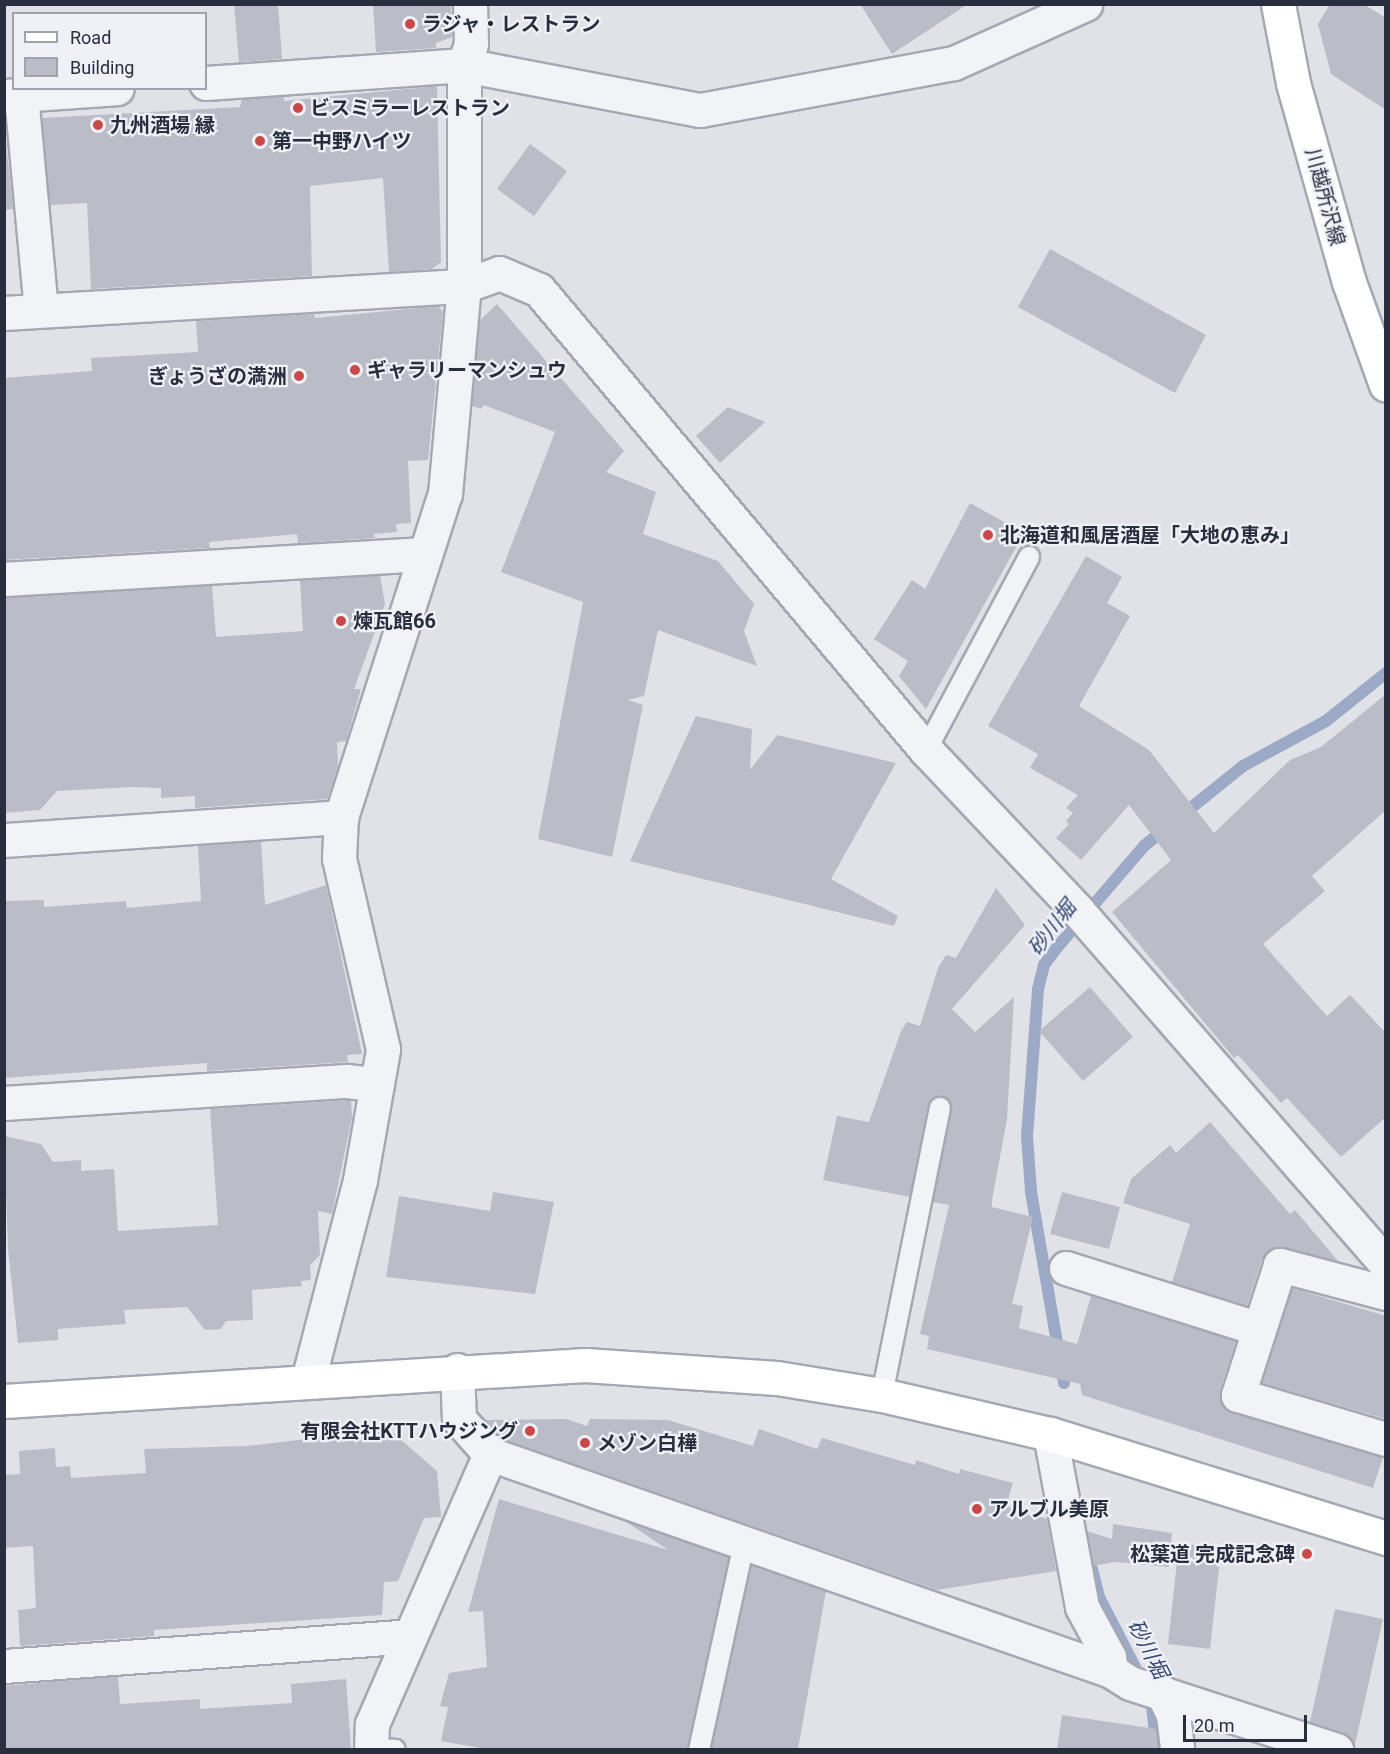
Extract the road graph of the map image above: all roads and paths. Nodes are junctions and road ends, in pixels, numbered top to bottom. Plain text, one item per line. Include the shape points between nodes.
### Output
1 (470, 4) edge
2 (1085, 4) edge
3 (1278, 4) edge
4 (464, 65) junction
5 (207, 83) edge
6 (87, 90) edge
7 (13, 95) edge
8 (464, 286) junction
9 (41, 309) junction
10 (4, 313) edge
11 (1386, 385) edge
12 (424, 554) junction
13 (1029, 557) dead end
14 (4, 579) edge
15 (926, 750) junction
16 (341, 817) junction
17 (4, 840) edge
18 (377, 1084) junction
19 (4, 1103) edge
20 (940, 1108) dead end
21 (1382, 1251) edge
22 (1066, 1268) dead end
23 (1386, 1293) edge
24 (1259, 1329) junction
25 (457, 1370) junction
26 (308, 1380) junction
27 (882, 1395) junction
28 (4, 1401) edge
29 (1050, 1434) junction
30 (1386, 1438) edge
31 (490, 1455) junction
32 (1386, 1538) edge
33 (744, 1543) junction
34 (408, 1636) junction
35 (4, 1666) edge
36 (1121, 1677) junction
37 (1162, 1692) junction
38 (371, 1749) edge
39 (395, 1749) edge
40 (699, 1749) edge
41 (1177, 1749) edge
42 (1336, 1749) edge

1 - 4 street via 471,44
2 - 4 street via 954,63 700,110
3 - 11 street, 川越所沢線 via 1293,83 1348,282
4 - 5 street
4 - 8 street
6 - 7 street
7 - 9 street
8 - 9 street
8 - 12 street via 445,494
8 - 15 street via 499,273 539,290
9 - 10 street
12 - 14 street
12 - 16 street
13 - 15 lane
15 - 21 street via 1071,904
16 - 17 street
16 - 18 street via 339,858 383,1049
18 - 19 street via 346,1081
18 - 26 street via 360,1180
20 - 27 lane
22 - 24 street
23 - 24 street via 1280,1265
24 - 30 street via 1238,1395
25 - 26 street
25 - 27 street via 667,1367
25 - 31 street via 459,1419
26 - 28 street
27 - 29 street
29 - 32 street
29 - 36 street via 1082,1607
31 - 33 street
31 - 34 street
33 - 36 street
33 - 40 lane
34 - 35 street
34 - 38 street via 372,1724
36 - 37 street
37 - 41 street via 1173,1715
37 - 42 street
38 - 39 lane

